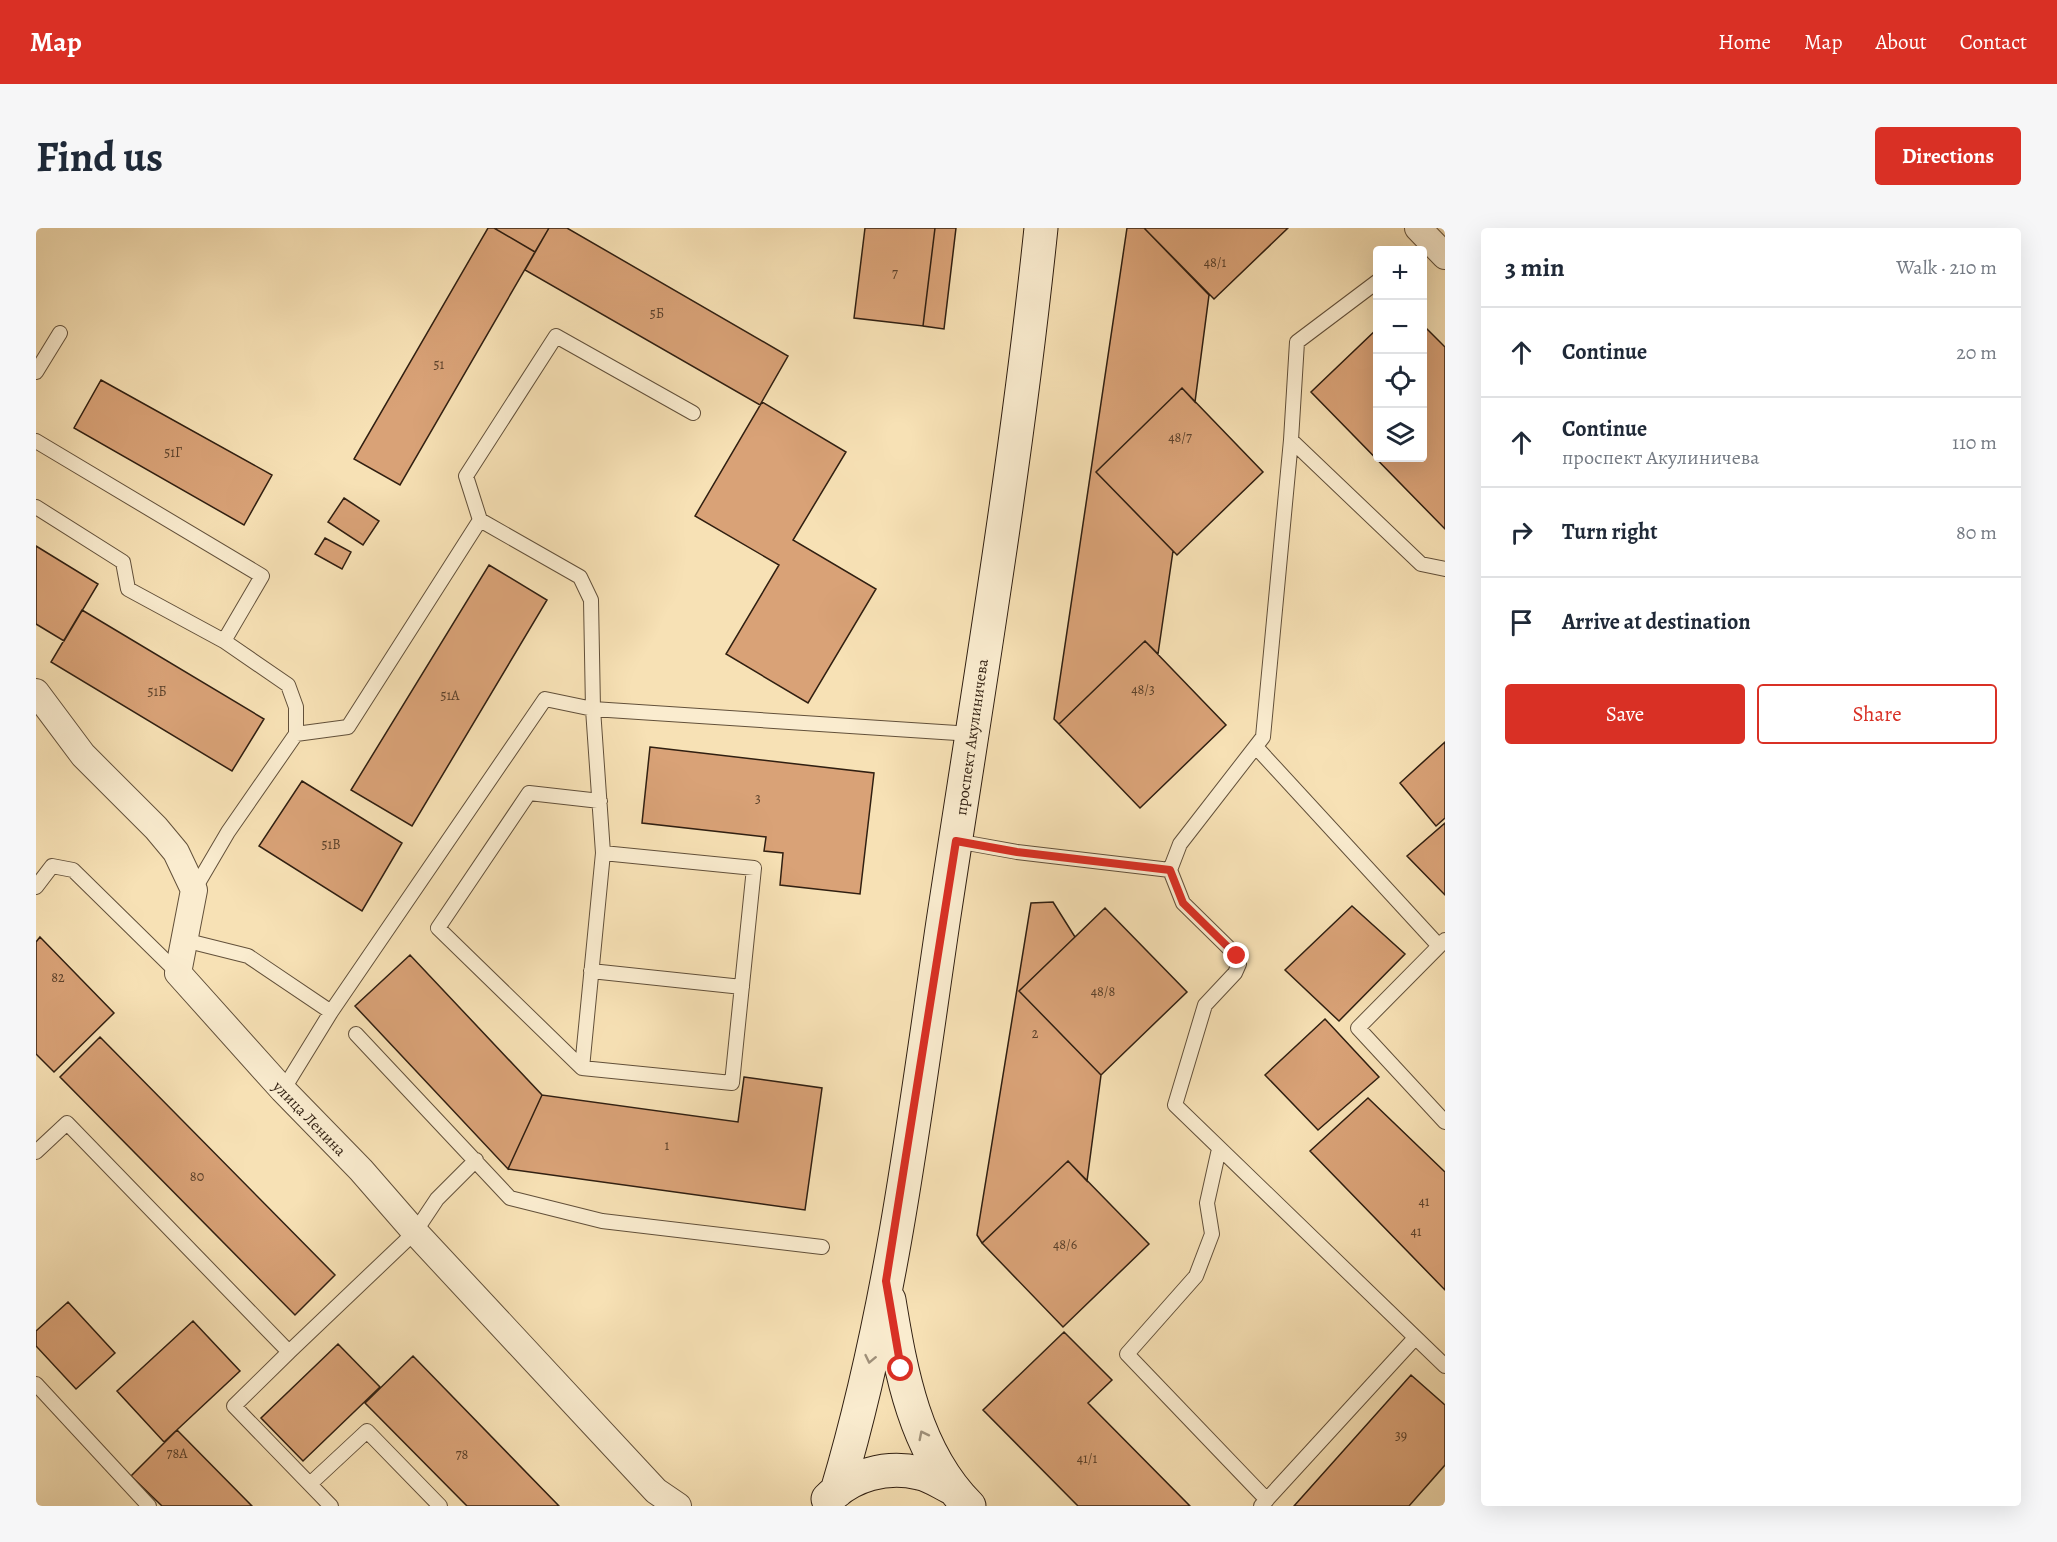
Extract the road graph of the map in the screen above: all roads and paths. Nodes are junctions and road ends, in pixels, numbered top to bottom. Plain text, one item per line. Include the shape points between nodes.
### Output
1 (1041, 228) edge
2 (1373, 284) edge
3 (60, 333) dead end
4 (36, 372) edge
5 (693, 413) dead end
6 (1291, 440) junction
7 (36, 441) edge
8 (36, 507) edge
9 (480, 520) junction
10 (1445, 569) edge
11 (225, 641) junction
12 (36, 692) edge
13 (593, 709) junction
14 (296, 734) junction
15 (972, 734) junction
16 (1256, 747) junction
17 (600, 801) junction
18 (956, 841) junction
19 (603, 853) junction
20 (1170, 870) junction
21 (36, 886) edge
22 (194, 890) junction
23 (184, 940) junction
24 (1442, 943) edge
25 (591, 971) junction
26 (178, 973) junction
27 (742, 987) junction
28 (331, 1012) junction
29 (356, 1034) dead end
30 (582, 1068) junction
31 (283, 1090) junction
32 (1445, 1122) edge
33 (1219, 1149) junction
34 (36, 1152) edge
35 (476, 1160) junction
36 (415, 1232) junction
37 (822, 1247) dead end
38 (886, 1281) junction
39 (1415, 1338) junction
40 (290, 1352) junction
41 (1445, 1366) edge
42 (36, 1384) edge
43 (310, 1484) junction
44 (959, 1496) edge
45 (830, 1498) edge
46 (1264, 1503) edge
47 (149, 1506) edge
48 (331, 1506) edge
49 (440, 1506) edge
50 (678, 1506) edge

1 - 15 main road, проспект Акулиничева
2 - 6 lane via 1297,342
3 - 4 lane
5 - 9 lane via 556,336 466,476
6 - 10 lane via 1421,564
6 - 16 lane via 1263,737
7 - 11 lane via 262,576
8 - 11 lane via 123,562 128,589
9 - 13 lane via 580,577 591,600
9 - 14 lane via 348,728
11 - 14 lane via 288,685 296,707
12 - 22 street via 82,755 176,852
13 - 15 lane
13 - 17 lane
13 - 28 lane via 545,699
14 - 22 lane via 228,832
15 - 18 main road, проспект Акулиничева
16 - 20 lane via 1180,844
16 - 24 lane
17 - 19 lane
17 - 30 lane via 529,793 438,928
18 - 20 lane
18 - 38 main road, проспект Акулиничева
19 - 25 lane
19 - 27 lane via 754,867
20 - 33 lane via 1183,903 1237,956 1239,964 1236,973 1205,1005 1175,1105
21 - 26 lane via 52,866 73,870
22 - 23 street
23 - 26 street
23 - 28 lane via 248,956
24 - 32 lane via 1358,1028
25 - 27 lane
25 - 30 lane
26 - 31 street, улица Ленина
27 - 30 lane via 732,1083
28 - 31 lane
29 - 35 lane
31 - 36 street, улица Ленина
33 - 39 lane
33 - 46 lane via 1207,1203 1212,1234 1196,1276 1127,1354
34 - 40 lane via 67,1123
35 - 36 lane via 436,1199
35 - 37 lane via 510,1198 602,1221
36 - 40 lane
36 - 50 street, улица Ленина via 656,1491
44 -> 38 main road via 917,1424 901,1369
38 -> 45 main road, проспект Акулиничева via 857,1424
39 - 41 lane
39 - 46 lane
40 - 43 lane via 234,1406
42 - 47 lane
43 - 48 lane
43 - 49 lane via 368,1431
44 - 45 main road via 920,1473 888,1470 856,1478

